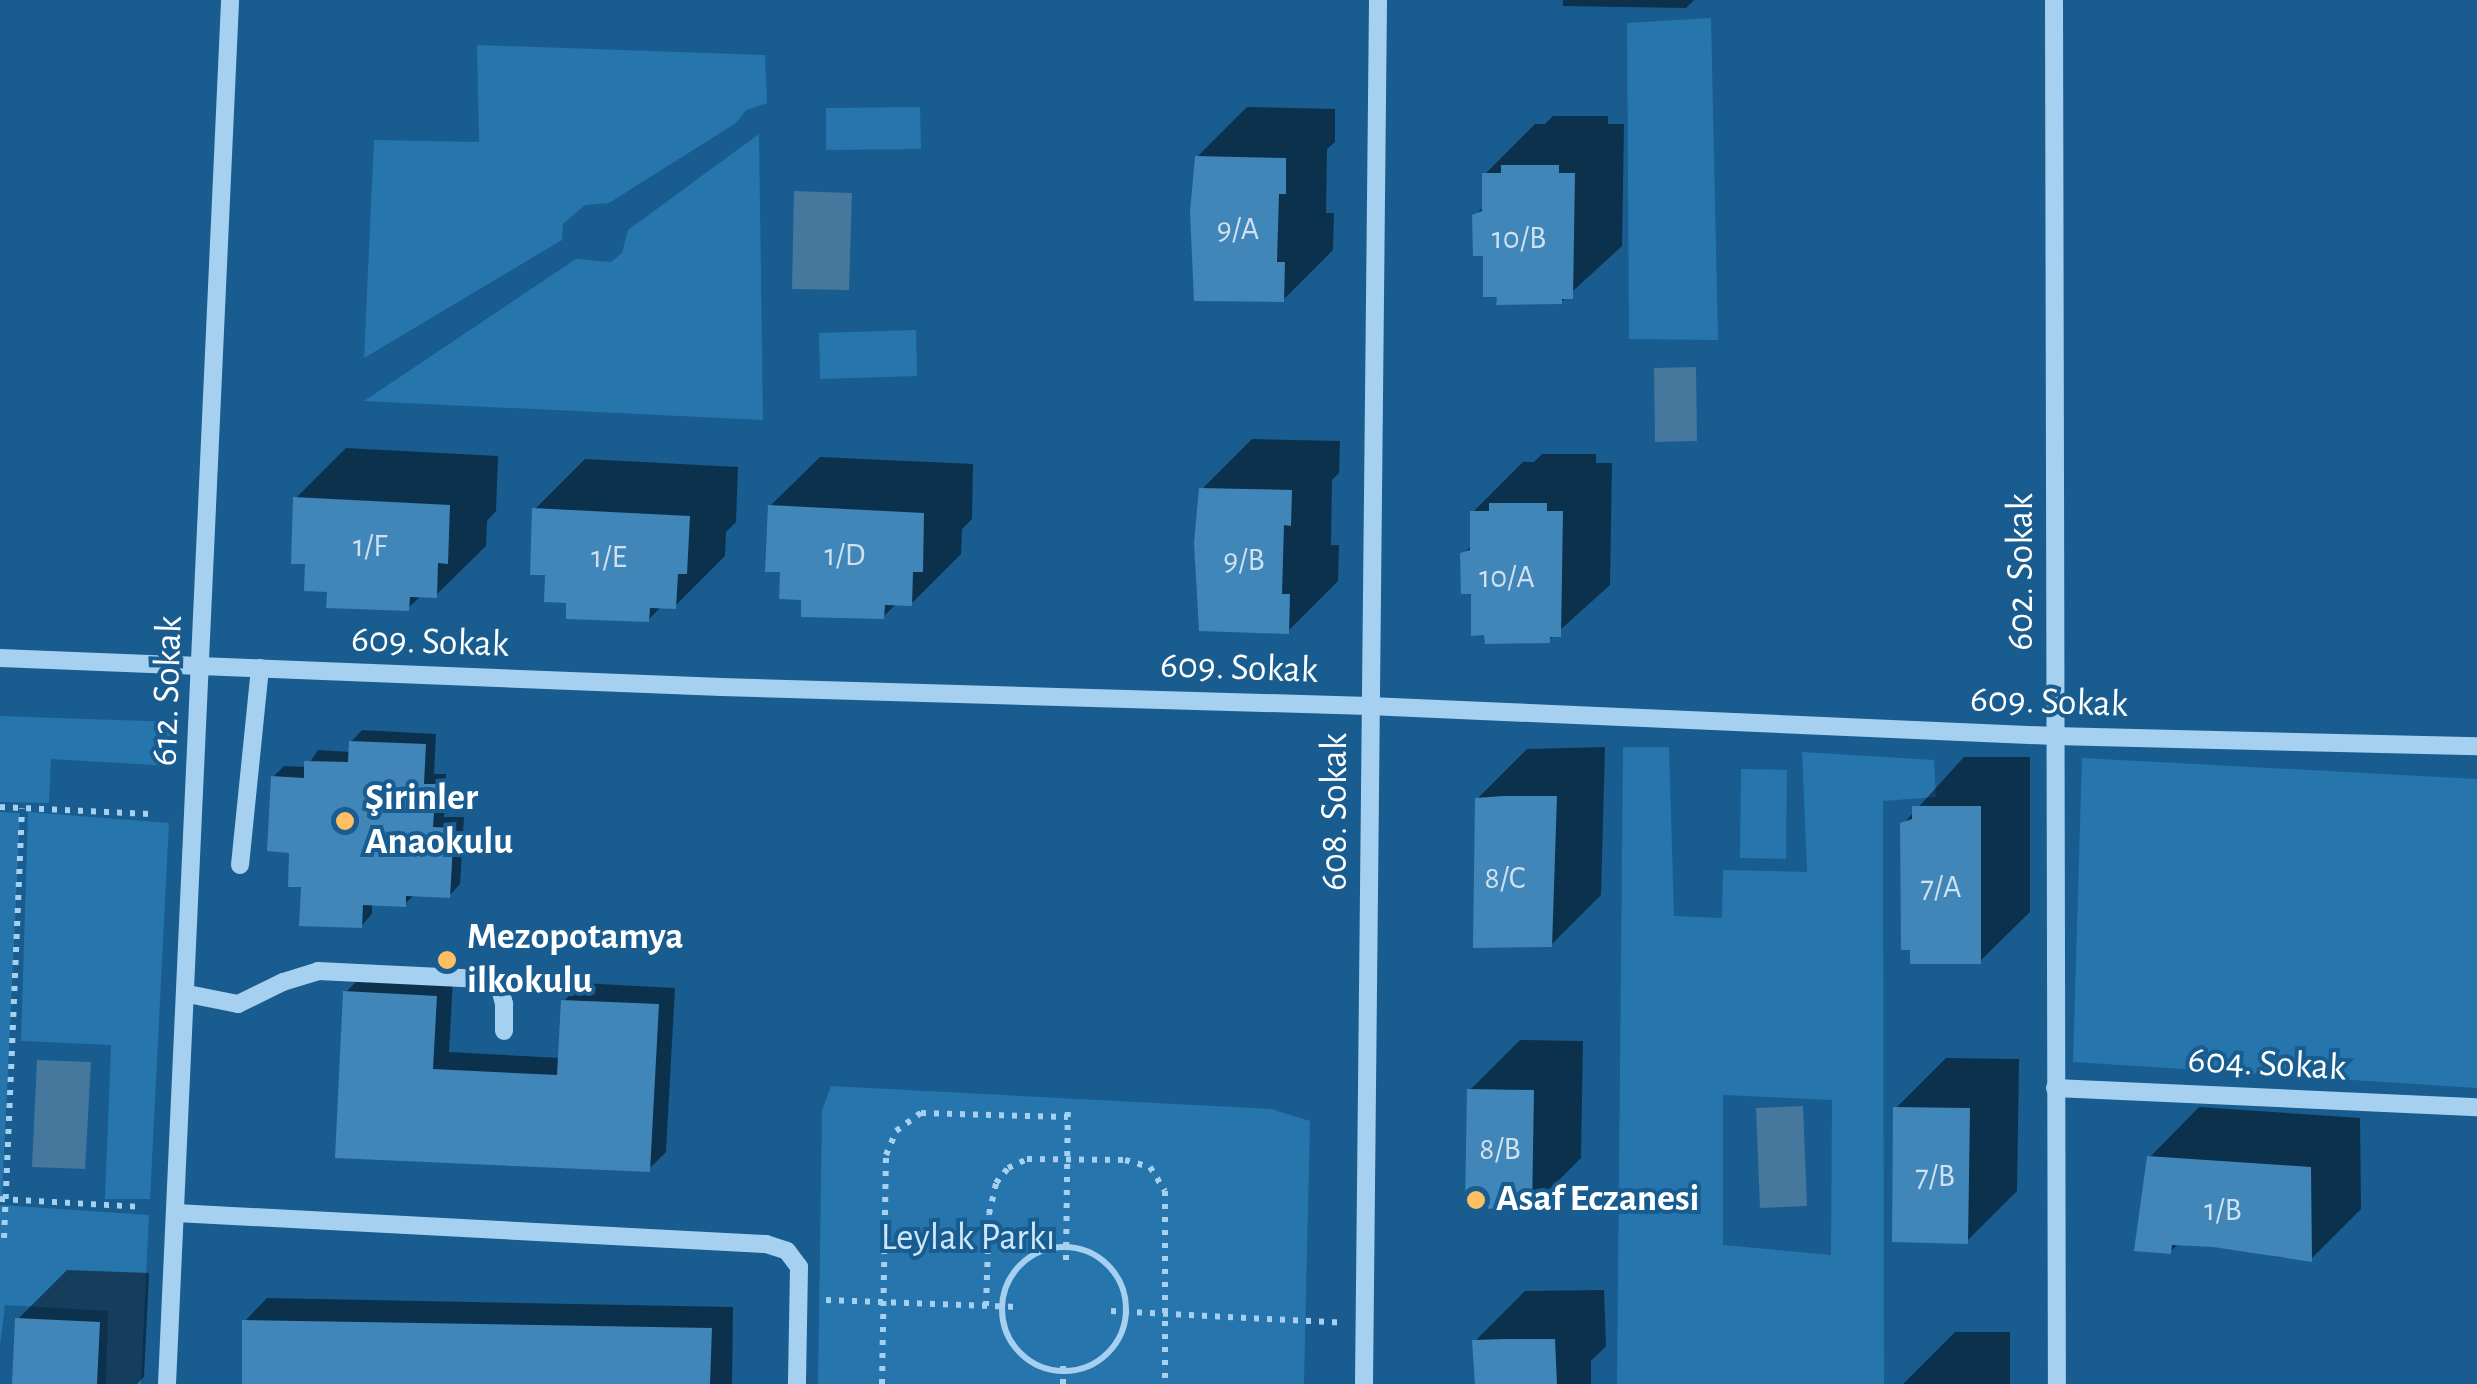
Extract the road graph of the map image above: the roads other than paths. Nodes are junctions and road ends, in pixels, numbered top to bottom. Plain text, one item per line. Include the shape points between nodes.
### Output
1 (230, 0) edge
2 (1378, 0) edge
3 (2054, 0) edge
4 (0, 658) edge
5 (201, 666) junction
6 (260, 668) junction
7 (1369, 706) junction
8 (2054, 736) junction
9 (2477, 746) edge
10 (240, 865) dead end
11 (188, 994) junction
12 (504, 1031) dead end
13 (2055, 1088) junction
14 (2477, 1107) edge
15 (176, 1213) junction
16 (168, 1384) edge
17 (797, 1384) edge
18 (1364, 1384) edge
19 (2057, 1384) edge

1 - 5 street, 612. Sokak
2 - 7 street, 608. Sokak
3 - 8 street, 602. Sokak
4 - 5 street, 609. Sokak
5 - 6 street, 609. Sokak
5 - 11 street, 612. Sokak
6 - 7 street, 609. Sokak
6 - 10 street
7 - 8 street, 609. Sokak
7 - 18 street, 608. Sokak
8 - 9 street, 609. Sokak
8 - 13 street, 602. Sokak
11 - 12 street via 238,1004 318,972 482,980 498,986
11 - 15 street, 612. Sokak
13 - 14 street, 604. Sokak
13 - 19 street, 602. Sokak
15 - 16 street, 612. Sokak
15 - 17 street via 766,1244 787,1251 798,1267

